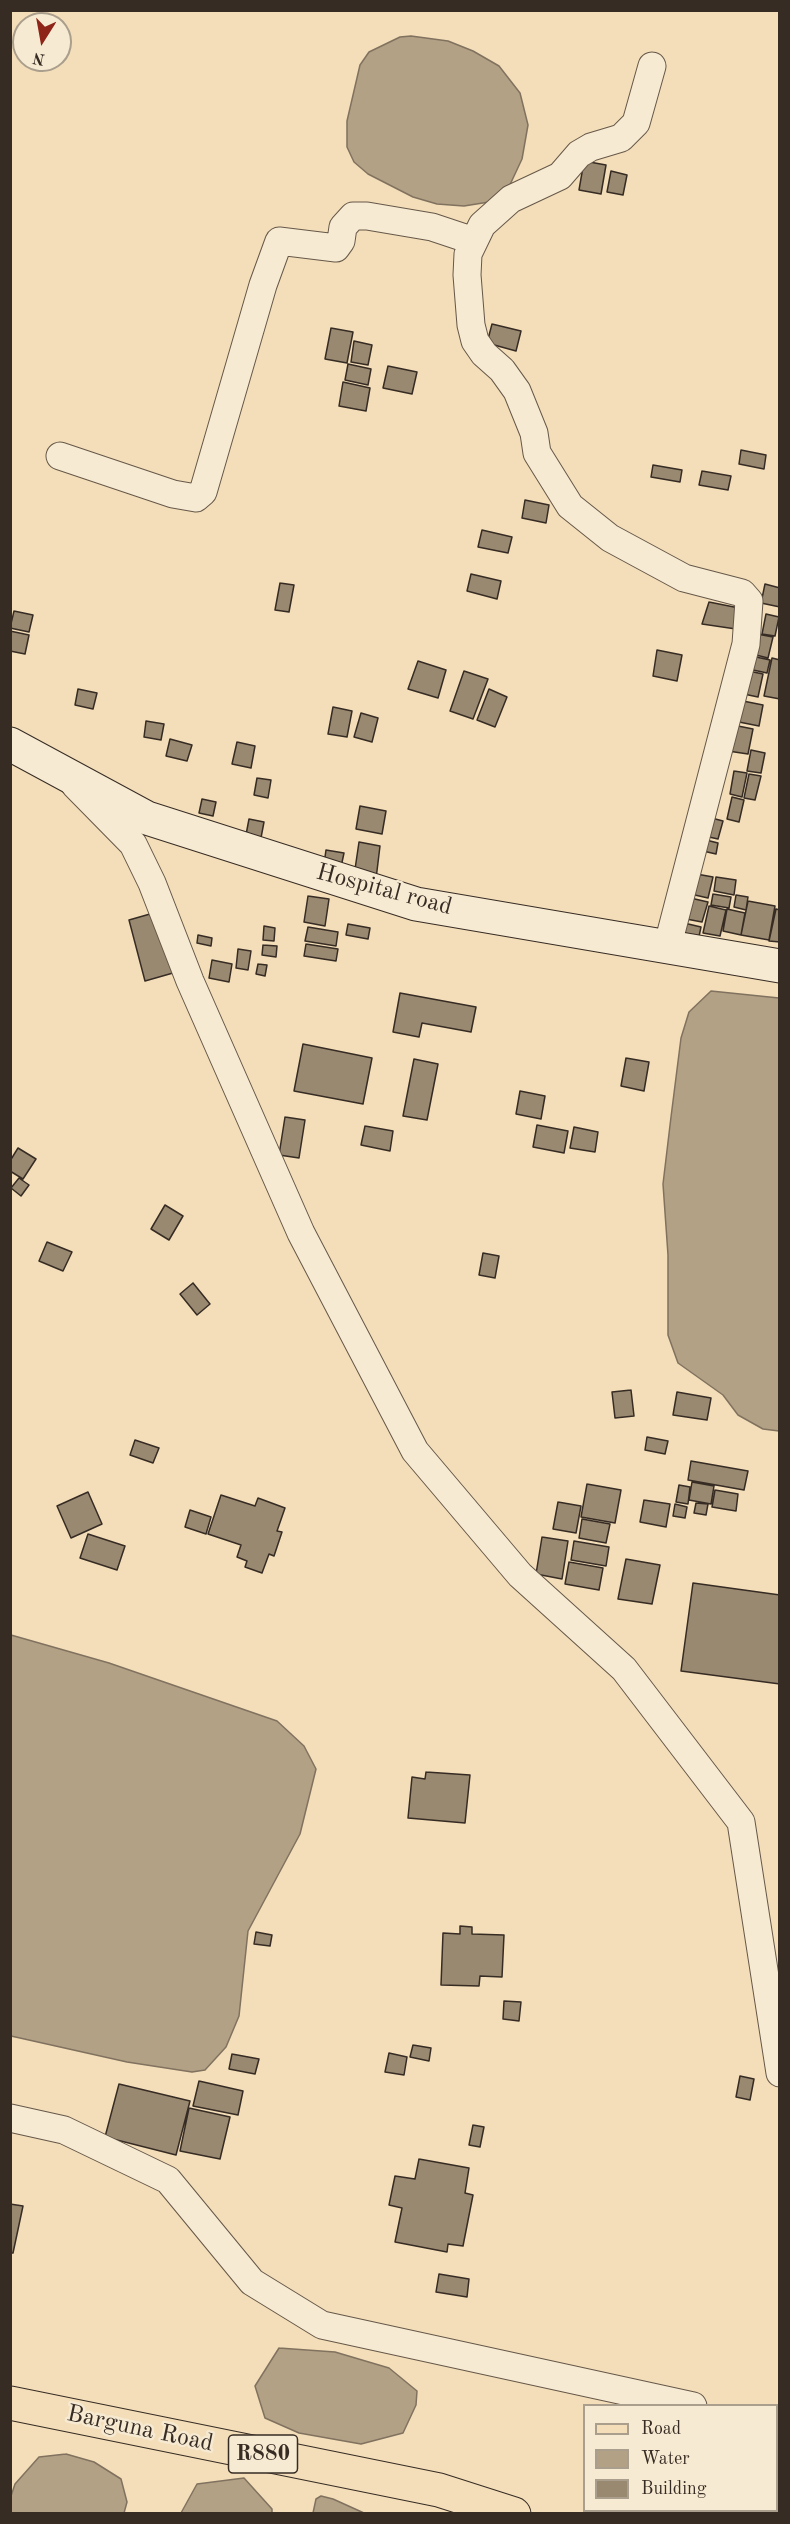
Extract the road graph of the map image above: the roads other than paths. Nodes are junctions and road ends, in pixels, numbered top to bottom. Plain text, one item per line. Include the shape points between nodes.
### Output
1 (652, 66) dead end
2 (474, 241) junction
3 (60, 456) dead end
4 (10, 744) edge
5 (61, 771) junction
6 (667, 948) junction
7 (780, 966) edge
8 (780, 2073) edge
9 (10, 2118) edge
10 (10, 2403) edge
11 (684, 2404) edge
12 (514, 2514) edge

1 - 2 street via 636,123 621,138 591,147 579,154 560,176 511,199 482,225
2 - 3 street via 432,227 368,216 353,216 343,227 336,248 279,241 202,492 196,498
2 - 6 street via 468,254 468,275 475,341 517,391 537,453 570,506 610,538 684,578 742,593 749,601 746,644
4 - 5 street, Hospital road
5 - 6 street, Hospital road via 147,818 416,904
5 - 8 street via 133,844 301,1233 415,1451 520,1575 624,1669 741,1822
6 - 7 street, Hospital road
9 - 11 street via 64,2130 168,2180 252,2282 322,2325
10 - 12 main road, Barguna Road / R880 via 439,2490

